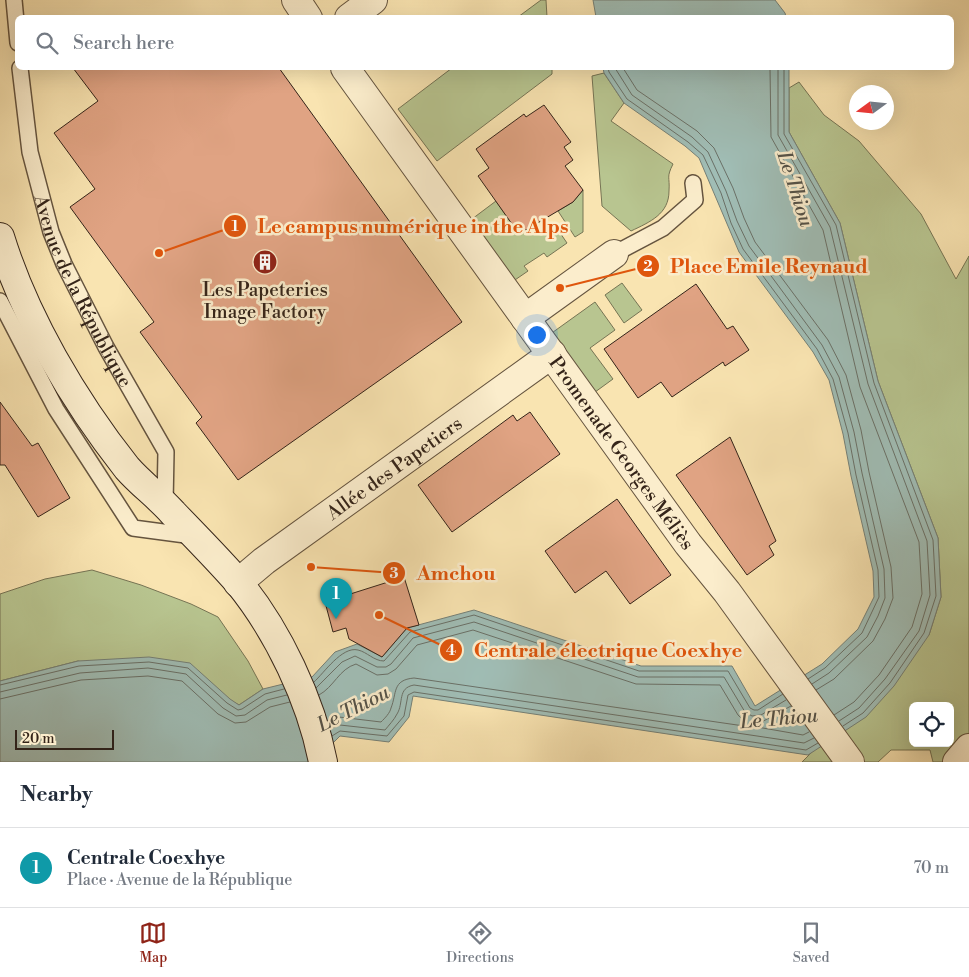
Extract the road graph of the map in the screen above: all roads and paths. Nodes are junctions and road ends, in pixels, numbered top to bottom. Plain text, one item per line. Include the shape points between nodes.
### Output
1 (14, 0) edge
2 (296, 0) edge
3 (373, 0) edge
4 (15, 15) edge
5 (306, 15) edge
6 (353, 15) edge
7 (20, 70) edge
8 (346, 70) edge
9 (693, 184) dead end
10 (0, 236) edge
11 (614, 254) joint
12 (0, 302) edge
13 (525, 318) junction
14 (552, 354) junction
15 (165, 504) junction
16 (196, 536) junction
17 (238, 583) junction
18 (969, 748) edge
19 (323, 762) edge
20 (850, 762) edge
21 (957, 762) edge

1 - 4 lane
2 - 5 street
3 - 6 street
7 - 15 lane, Avenue de la République via 30,152 51,232 106,347 166,452
8 - 13 street, Promenade Georges Méliès
9 - 11 lane via 694,200 663,228
10 - 15 street via 29,310 65,379 129,470
11 - 13 street
12 - 16 lane via 56,409 133,528
13 - 14 street, Promenade Georges Méliès
14 - 17 street, Allée des Papetiers
14 - 20 street, Promenade Georges Méliès
15 - 16 street
16 - 17 street
17 - 19 street via 284,653 297,680 315,728
18 - 21 street

